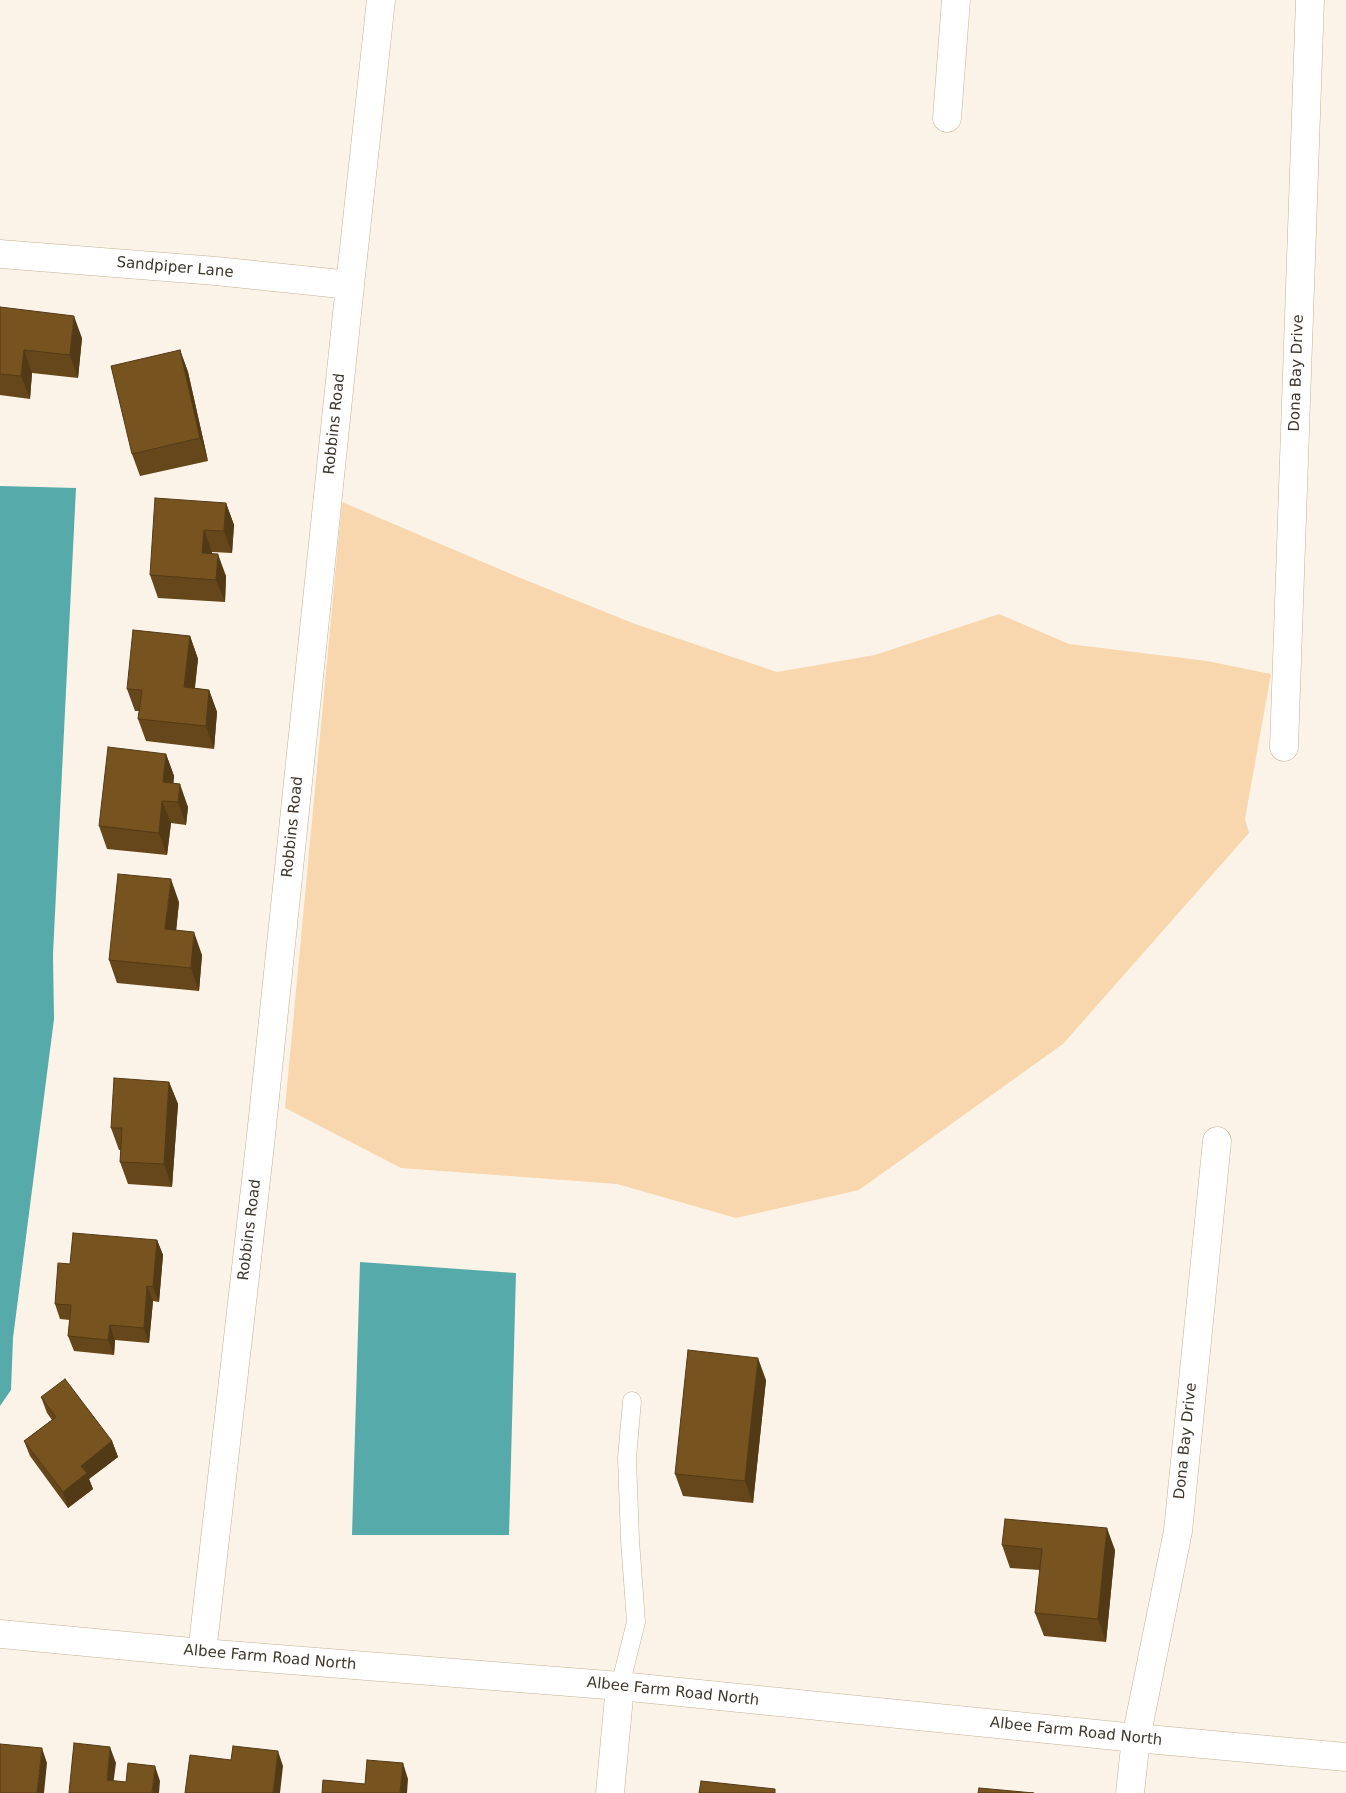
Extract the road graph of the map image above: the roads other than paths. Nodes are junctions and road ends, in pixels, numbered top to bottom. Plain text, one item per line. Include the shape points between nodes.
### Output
1 (382, 0) edge
2 (956, 0) edge
3 (1310, 0) edge
4 (947, 118) dead end
5 (0, 254) edge
6 (350, 285) junction
7 (1284, 747) dead end
8 (1217, 1141) dead end
9 (632, 1401) dead end
10 (0, 1634) edge
11 (202, 1654) junction
12 (620, 1686) junction
13 (1136, 1738) junction
14 (1346, 1757) edge
15 (610, 1793) edge
16 (1130, 1793) edge

1 - 6 street, Robbins Road
2 - 4 street
3 - 7 street, Dona Bay Drive
5 - 6 street, Sandpiper Lane
6 - 11 street, Robbins Road via 260,1144
8 - 13 street, Dona Bay Drive via 1178,1531
9 - 12 lane via 627,1458 636,1622
10 - 11 street, Albee Farm Road North
11 - 12 street, Albee Farm Road North
12 - 13 street, Albee Farm Road North
12 - 15 street
13 - 14 street, Albee Farm Road North
13 - 16 street, Dona Bay Drive

